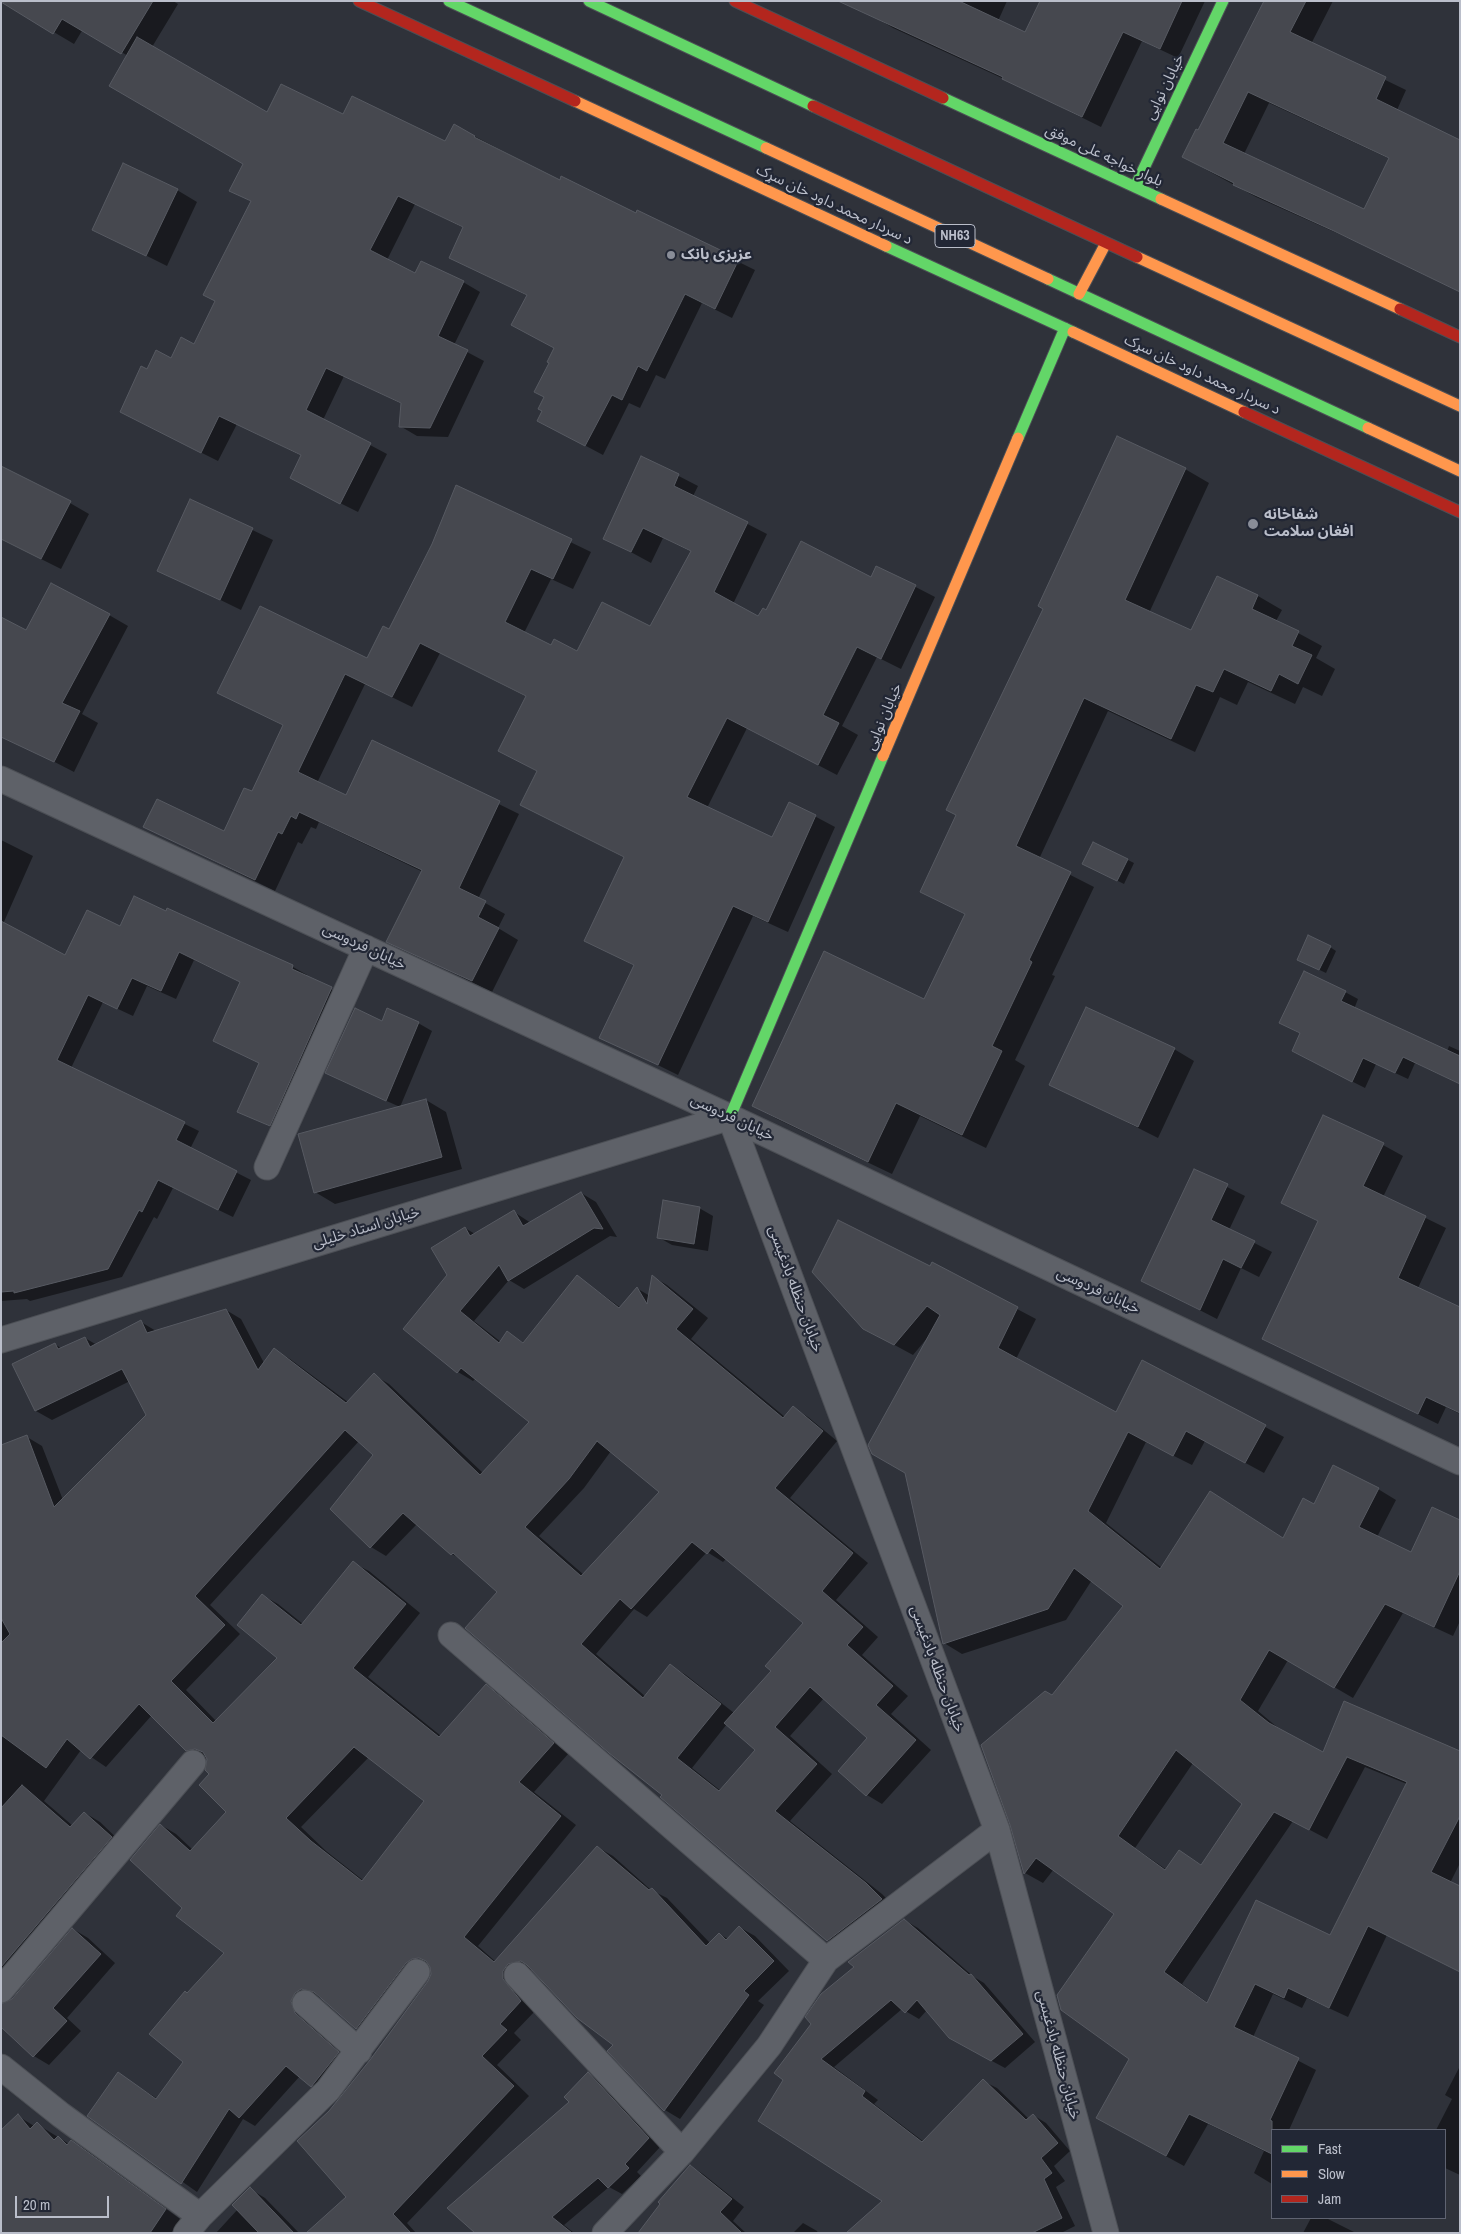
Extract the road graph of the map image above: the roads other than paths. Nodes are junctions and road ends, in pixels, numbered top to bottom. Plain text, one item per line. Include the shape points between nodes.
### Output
1 (359, 1) edge
2 (449, 1) edge
3 (589, 1) edge
4 (735, 1) edge
5 (1223, 1) edge
6 (1134, 186) junction
7 (1106, 243) junction
8 (1079, 294) junction
9 (1065, 328) junction
10 (1460, 337) edge
11 (1460, 406) edge
12 (1460, 471) edge
13 (1460, 512) edge
14 (1, 779) edge
15 (366, 948) junction
16 (730, 1116) junction
17 (267, 1167) dead end
18 (1, 1340) edge
19 (1460, 1462) edge
20 (451, 1635) dead end
21 (194, 1763) dead end
22 (997, 1830) junction
23 (826, 1960) junction
24 (417, 1972) dead end
25 (516, 1975) dead end
26 (1, 1990) edge
27 (304, 2003) dead end
28 (359, 2051) junction
29 (1, 2067) edge
30 (682, 2152) junction
31 (193, 2224) edge
32 (605, 2233) edge
33 (1106, 2233) edge

1 - 9 main road, د سردار محمد داود خان سړک
2 - 8 main road, د سردار محمد داود خان سړک / NH63
3 - 7 main road
4 - 6 main road, بلوار خواجه علی موفق
5 - 6 main road, خیابان نوایی
6 - 10 main road, بلوار خواجه علی موفق
7 - 8 main road
7 - 11 main road
8 - 12 main road, د سردار محمد داود خان سړک / NH63
9 - 13 main road, د سردار محمد داود خان سړک
9 - 16 main road, خیابان نوایی
14 - 15 street, خیابان فردوسی
15 - 16 street, خیابان فردوسی
15 - 17 street
16 - 18 street, خیابان استاد خلیلی
16 - 19 street, خیابان فردوسی
16 - 22 street, خیابان حنظله بادغیسی
20 - 23 street
21 - 26 street
22 - 23 street
22 - 33 street, خیابان حنظله بادغیسی
23 - 30 street via 769,2046
24 - 28 street
25 - 30 street
27 - 28 street
28 - 31 street via 328,2090
29 - 31 street
30 - 32 street

